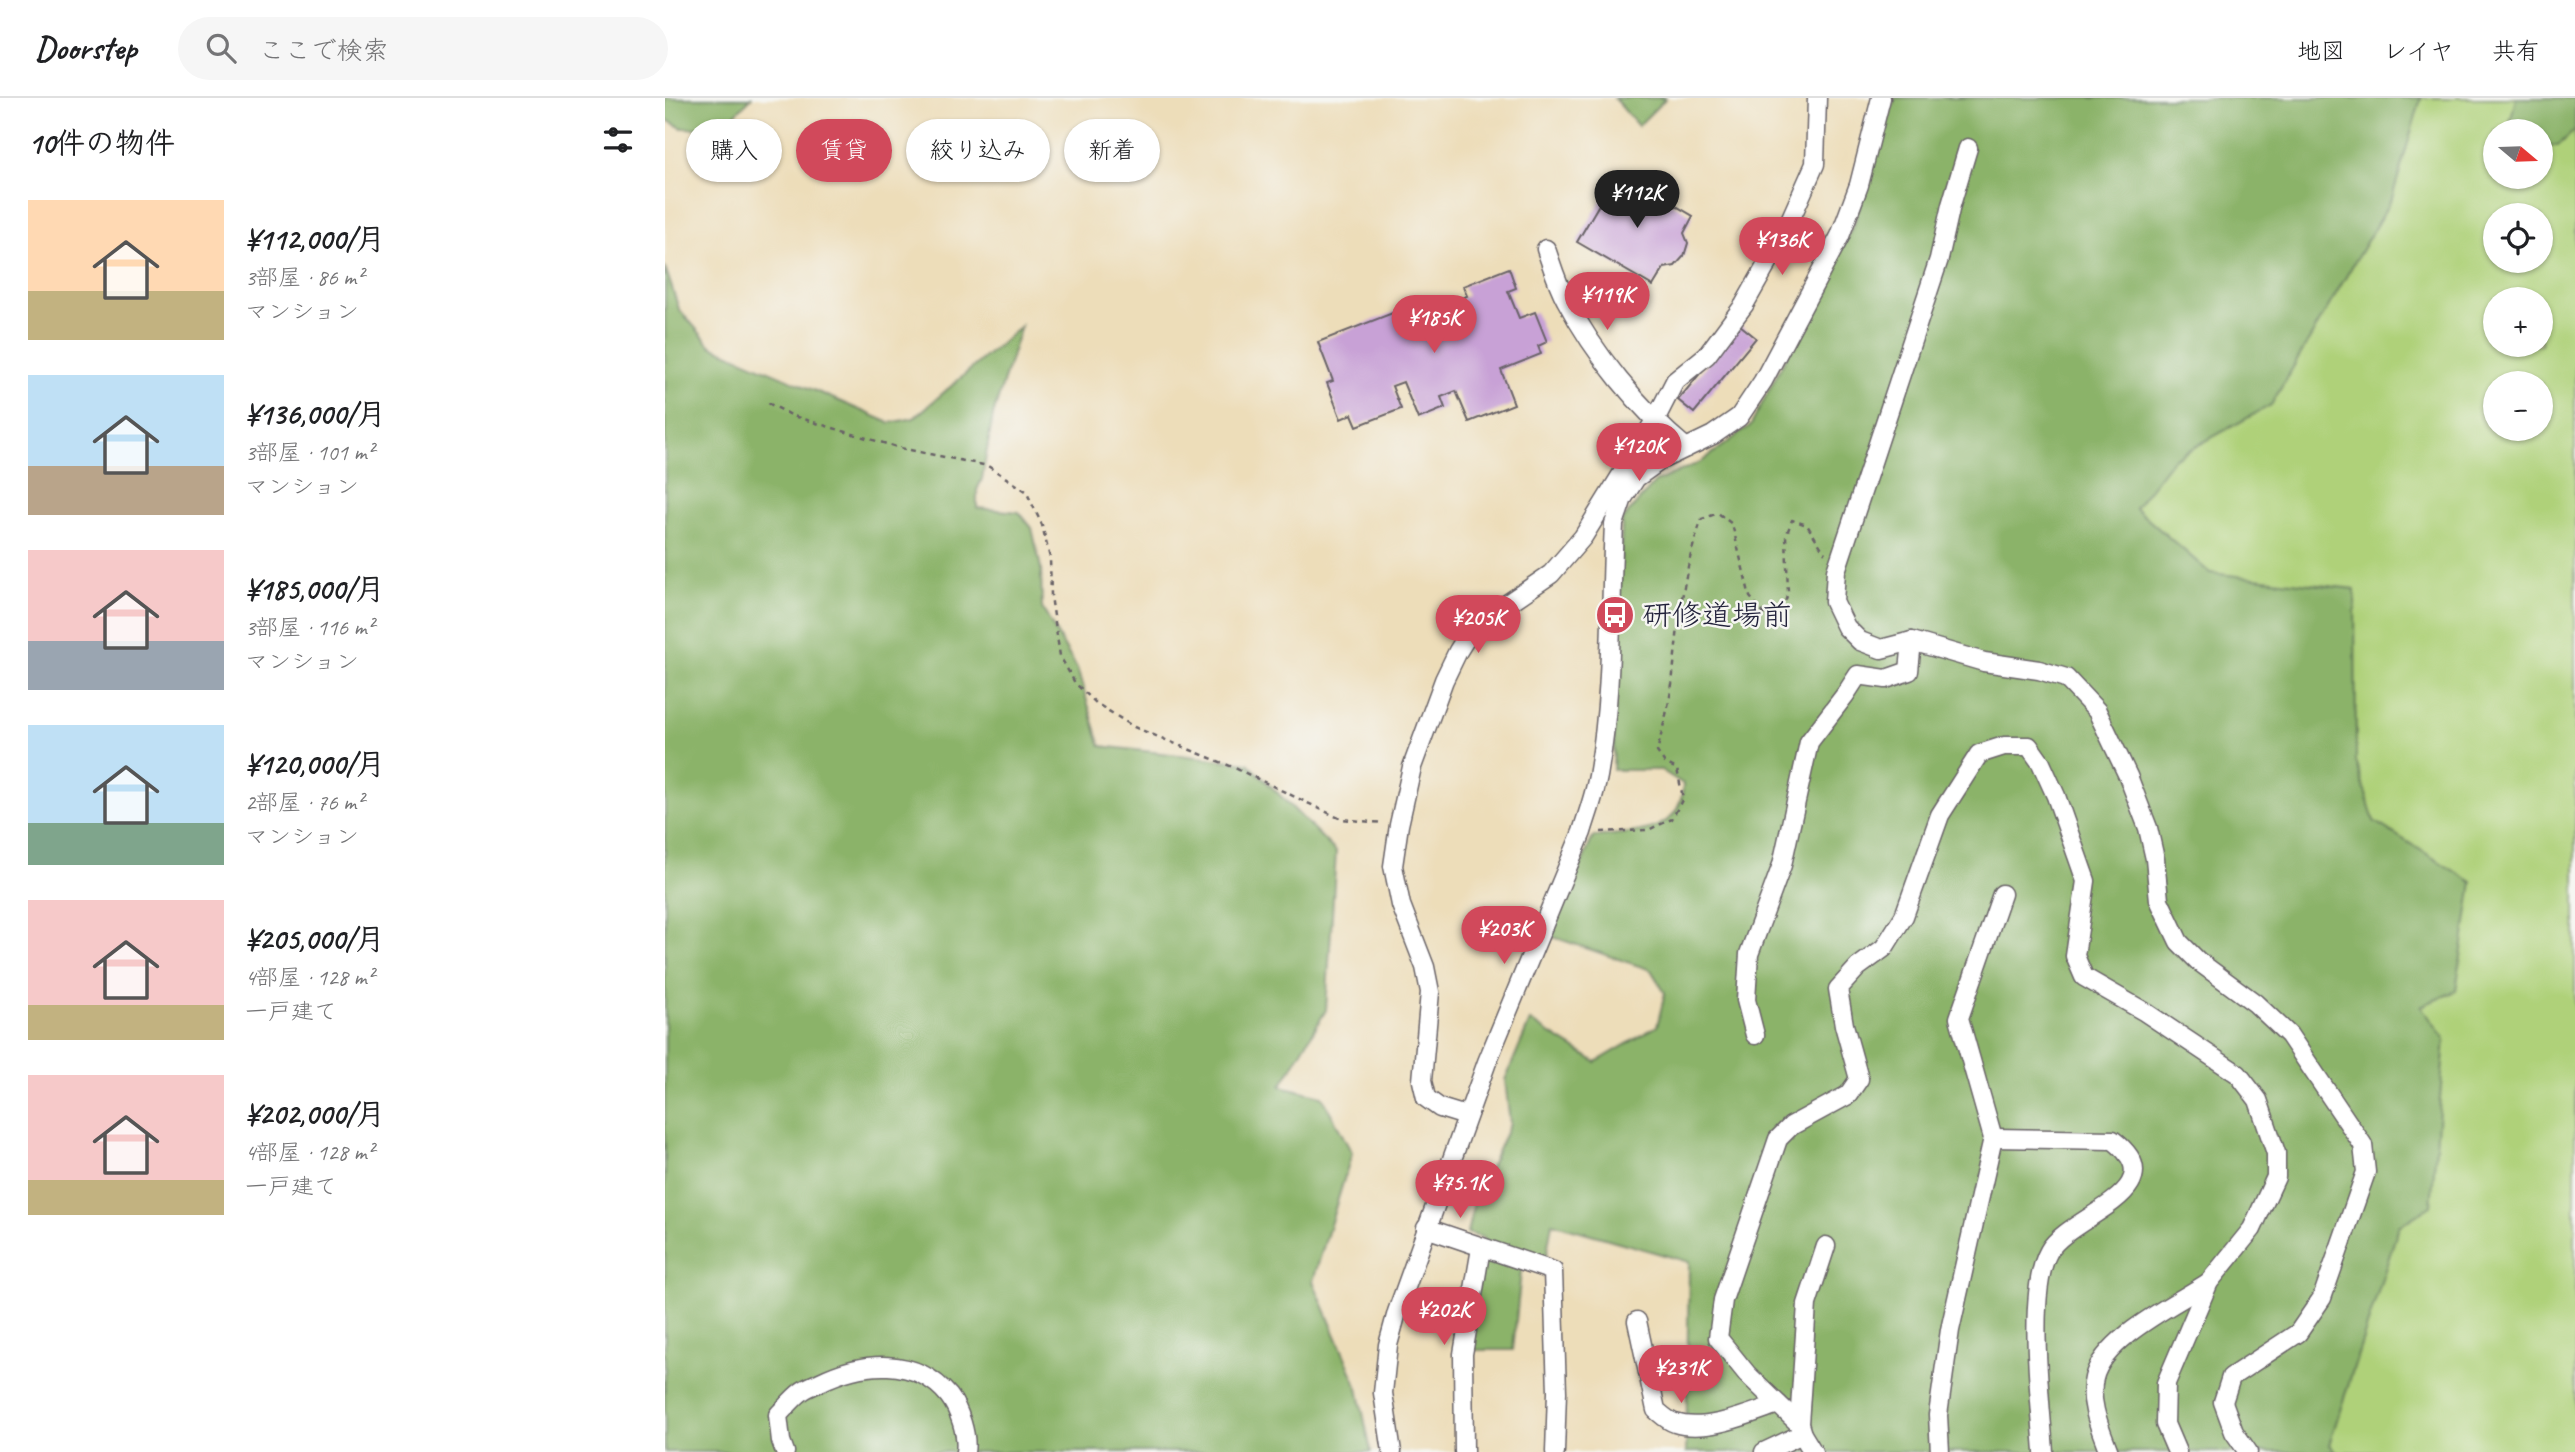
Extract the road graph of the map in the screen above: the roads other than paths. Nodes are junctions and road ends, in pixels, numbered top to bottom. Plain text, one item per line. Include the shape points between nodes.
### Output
1 (1817, 98) edge
2 (1881, 98) edge
3 (1968, 148) dead end
4 (1546, 249) dead end
5 (1654, 422) junction
6 (1686, 448) junction
7 (1912, 641) junction
8 (2002, 894) dead end
9 (1755, 1035) dead end
10 (1466, 1116) junction
11 (1993, 1138) junction
12 (1426, 1228) junction
13 (1826, 1245) dead end
14 (1481, 1248) junction
15 (2209, 1282) junction
16 (1637, 1321) dead end
17 (1778, 1404) junction
18 (1800, 1429) junction
19 (785, 1452) edge
20 (965, 1452) edge
21 (1391, 1452) edge
22 (1464, 1452) edge
23 (1555, 1452) edge
24 (1764, 1452) edge
25 (1814, 1452) edge
26 (1940, 1452) edge
27 (2044, 1452) edge
28 (2109, 1452) edge
29 (2177, 1452) edge
30 (2248, 1452) edge

1 - 5 street via 1815,164 1783,236 1744,305 1707,355 1675,381
2 - 6 street via 1859,185 1840,236 1763,381 1739,417
3 - 7 street via 1939,259 1836,571 1834,602 1846,627 1860,641 1881,649
4 - 5 street via 1584,334
5 - 6 street
5 - 10 street via 1583,537 1551,575 1473,628 1458,651 1412,767 1393,866 1430,992 1422,1081 1426,1098
6 - 10 street via 1636,478 1614,524 1607,698 1599,771 1582,832
7 - 9 street via 1909,671 1886,679 1858,674 1809,742 1782,865 1749,954 1747,1000
7 - 30 street via 1984,662 2066,678 2097,711 2148,828 2159,900 2179,942 2289,1035 2363,1145 2366,1172 2322,1298 2298,1333 2231,1377 2223,1402 2234,1432
8 - 11 street via 1959,1018
10 - 12 street
11 - 26 street via 1950,1330 1938,1415
11 - 27 street via 2113,1140 2129,1152 2134,1172 2127,1192 2049,1249 2039,1278 2037,1337
12 - 14 street
12 - 21 street via 1388,1345 1383,1393
13 - 18 street via 1807,1304
14 - 22 street via 1463,1354
14 - 23 street via 1553,1271
15 - 17 street via 2252,1229 2276,1177 2276,1153 2263,1112 2238,1074 2084,977 2075,956 2086,881 2041,763 2029,746 2004,746 1979,754 1940,816 1904,916 1884,948 1838,989 1859,1079 1848,1096 1791,1126 1778,1139 1723,1300 1718,1338
15 - 28 street via 2119,1341 2105,1356 2094,1377 2093,1399
15 - 29 street via 2167,1383 2165,1424
16 - 17 street via 1656,1410 1671,1422 1689,1426 1729,1421
17 - 18 street
18 - 24 street
18 - 25 street
19 - 20 street via 778,1415 802,1391 837,1373 875,1364 910,1368 940,1386 957,1406

